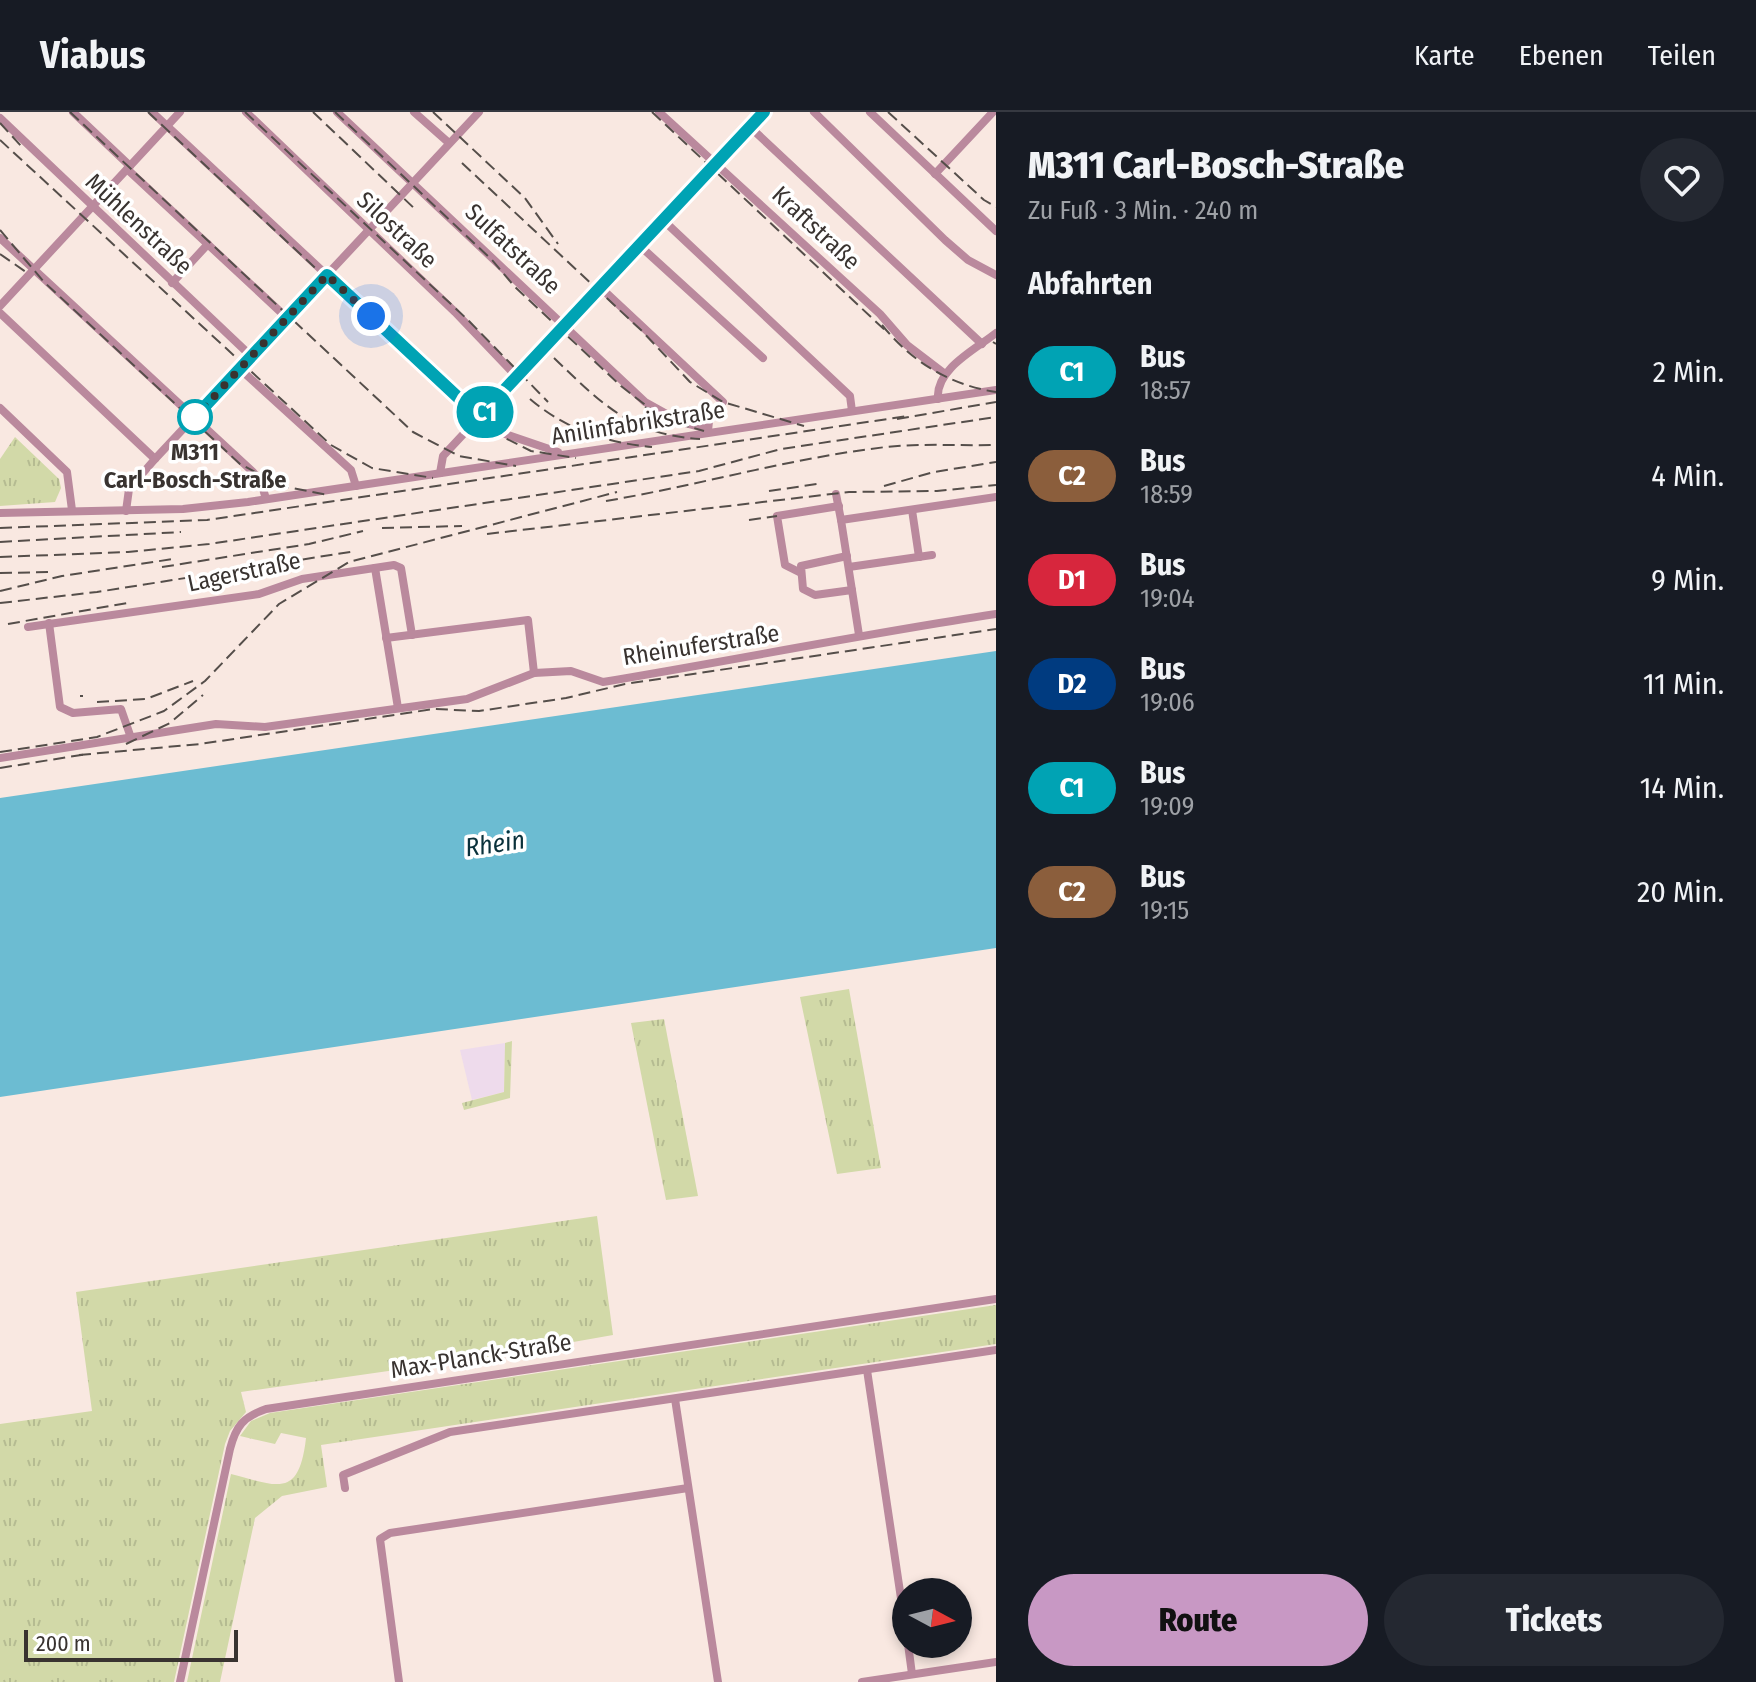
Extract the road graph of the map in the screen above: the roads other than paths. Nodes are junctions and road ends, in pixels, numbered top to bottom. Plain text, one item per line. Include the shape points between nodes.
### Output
1 (73, 112) edge
2 (152, 112) edge
3 (180, 112) edge
4 (246, 112) edge
5 (337, 112) edge
6 (414, 112) edge
7 (479, 112) edge
8 (659, 112) edge
9 (764, 112) edge
10 (814, 112) edge
11 (870, 112) edge
12 (993, 112) edge
13 (0, 118) edge
14 (167, 127) junction
15 (750, 127) junction
16 (449, 143) junction
17 (715, 164) junction
18 (129, 167) junction
19 (935, 174) junction
20 (412, 183) junction
21 (91, 207) junction
22 (663, 220) junction
23 (368, 231) junction
24 (996, 231) edge
25 (0, 238) edge
26 (208, 244) junction
27 (640, 246) junction
28 (35, 270) junction
29 (327, 275) junction
30 (996, 275) edge
31 (172, 283) junction
32 (601, 288) junction
33 (0, 306) edge
34 (0, 313) edge
35 (287, 318) junction
36 (567, 327) junction
37 (996, 333) edge
38 (982, 344) junction
39 (252, 357) junction
40 (763, 358) dead end
41 (240, 369) junction
42 (945, 374) junction
43 (518, 378) junction
44 (996, 390) edge
45 (938, 399) junction
46 (0, 408) edge
47 (852, 411) junction
48 (195, 417) junction
49 (479, 417) junction
50 (707, 430) junction
51 (565, 454) junction
52 (155, 459) junction
53 (440, 473) junction
54 (356, 486) junction
55 (836, 494) dead end
56 (996, 497) edge
57 (266, 499) junction
58 (839, 506) junction
59 (72, 510) junction
60 (912, 510) junction
61 (126, 511) junction
62 (0, 513) edge
63 (841, 520) junction
64 (932, 555) dead end
65 (847, 556) junction
66 (919, 557) junction
67 (849, 567) junction
68 (375, 568) junction
69 (799, 572) junction
70 (852, 590) junction
71 (996, 614) edge
72 (49, 623) junction
73 (28, 627) dead end
74 (412, 635) junction
75 (859, 635) junction
76 (386, 638) junction
77 (534, 673) junction
78 (398, 708) junction
79 (130, 735) junction
80 (0, 758) edge
81 (996, 1299) edge
82 (996, 1350) edge
83 (867, 1370) junction
84 (675, 1399) junction
85 (345, 1488) dead end
86 (688, 1488) junction
87 (898, 1578) edge
88 (910, 1658) edge
89 (996, 1662) edge
90 (912, 1674) junction
91 (180, 1682) edge
92 (399, 1682) edge
93 (718, 1682) edge
94 (863, 1682) edge

1 - 18 street
2 - 14 street
3 - 14 street
4 - 23 street, Silostraße
5 - 20 street, Sulfatstraße
6 - 16 street
7 - 16 street
8 - 17 street, Kraftstraße
9 - 15 street
10 - 30 street via 945,240
11 - 19 street
12 - 19 street
13 - 21 street, Mühlenstraße
14 - 18 street
14 - 29 street
15 - 17 street
15 - 38 street
16 - 20 street
17 - 22 street
17 - 42 street, Kraftstraße via 907,345
18 - 21 street
18 - 26 street
19 - 24 street
20 - 23 street
20 - 36 street, Sulfatstraße
21 - 28 street
21 - 31 street, Mühlenstraße
22 - 27 street
22 - 47 street via 850,396
23 - 29 street
23 - 43 street, Silostraße
25 - 28 street
26 - 31 street
26 - 35 street
27 - 32 street
27 - 40 street
28 - 33 street
28 - 48 street
29 - 35 street
29 - 49 street
31 - 39 street, Mühlenstraße
32 - 36 street
32 - 50 street via 720,398 723,405
34 - 52 street
35 - 39 street
36 - 43 street
36 - 50 street, Sulfatstraße via 645,402
37 - 38 street
38 - 42 street
39 - 41 street
41 - 48 street
41 - 54 street via 351,470
42 - 45 street
43 - 49 street
44 - 45 street, Anilinfabrikstraße
45 - 47 street, Anilinfabrikstraße
46 - 59 street via 67,472
47 - 50 street, Anilinfabrikstraße
48 - 52 street
48 - 57 street via 260,479
49 - 51 street via 505,434
49 - 53 street via 443,456
50 - 51 street, Anilinfabrikstraße
51 - 53 street, Anilinfabrikstraße
52 - 61 street via 129,489
53 - 54 street, Anilinfabrikstraße
54 - 57 street, Anilinfabrikstraße
55 - 58 street
56 - 60 street
57 - 61 street, Anilinfabrikstraße
58 - 63 street
58 - 69 street via 777,516 785,565
59 - 61 street, Anilinfabrikstraße
59 - 62 street, Anilinfabrikstraße
60 - 63 street
60 - 66 street
63 - 65 street
64 - 66 street
65 - 67 street
65 - 69 street via 808,562
66 - 67 street
67 - 70 street
68 - 72 street, Lagerstraße via 302,579 259,594
68 - 74 street via 401,568
68 - 76 street
69 - 70 street via 808,594
70 - 75 street
71 - 75 street, Rheinuferstraße
72 - 73 street, Lagerstraße
72 - 79 street via 60,707 73,713 121,709
74 - 76 street
74 - 77 street via 528,620
75 - 77 street, Rheinuferstraße via 603,682 571,671
76 - 78 street
77 - 78 street, Rheinuferstraße via 467,699
78 - 79 street, Rheinuferstraße via 265,727 233,722
79 - 80 street, Rheinuferstraße
81 - 91 street, Max-Planck-Straße via 248,1415 237,1427 230,1449
82 - 83 street
83 - 84 street
83 - 87 street
84 - 85 street via 450,1432 343,1475
84 - 86 street
86 - 92 street via 390,1533 380,1539
86 - 93 street
88 - 90 street
89 - 90 street
90 - 94 street

